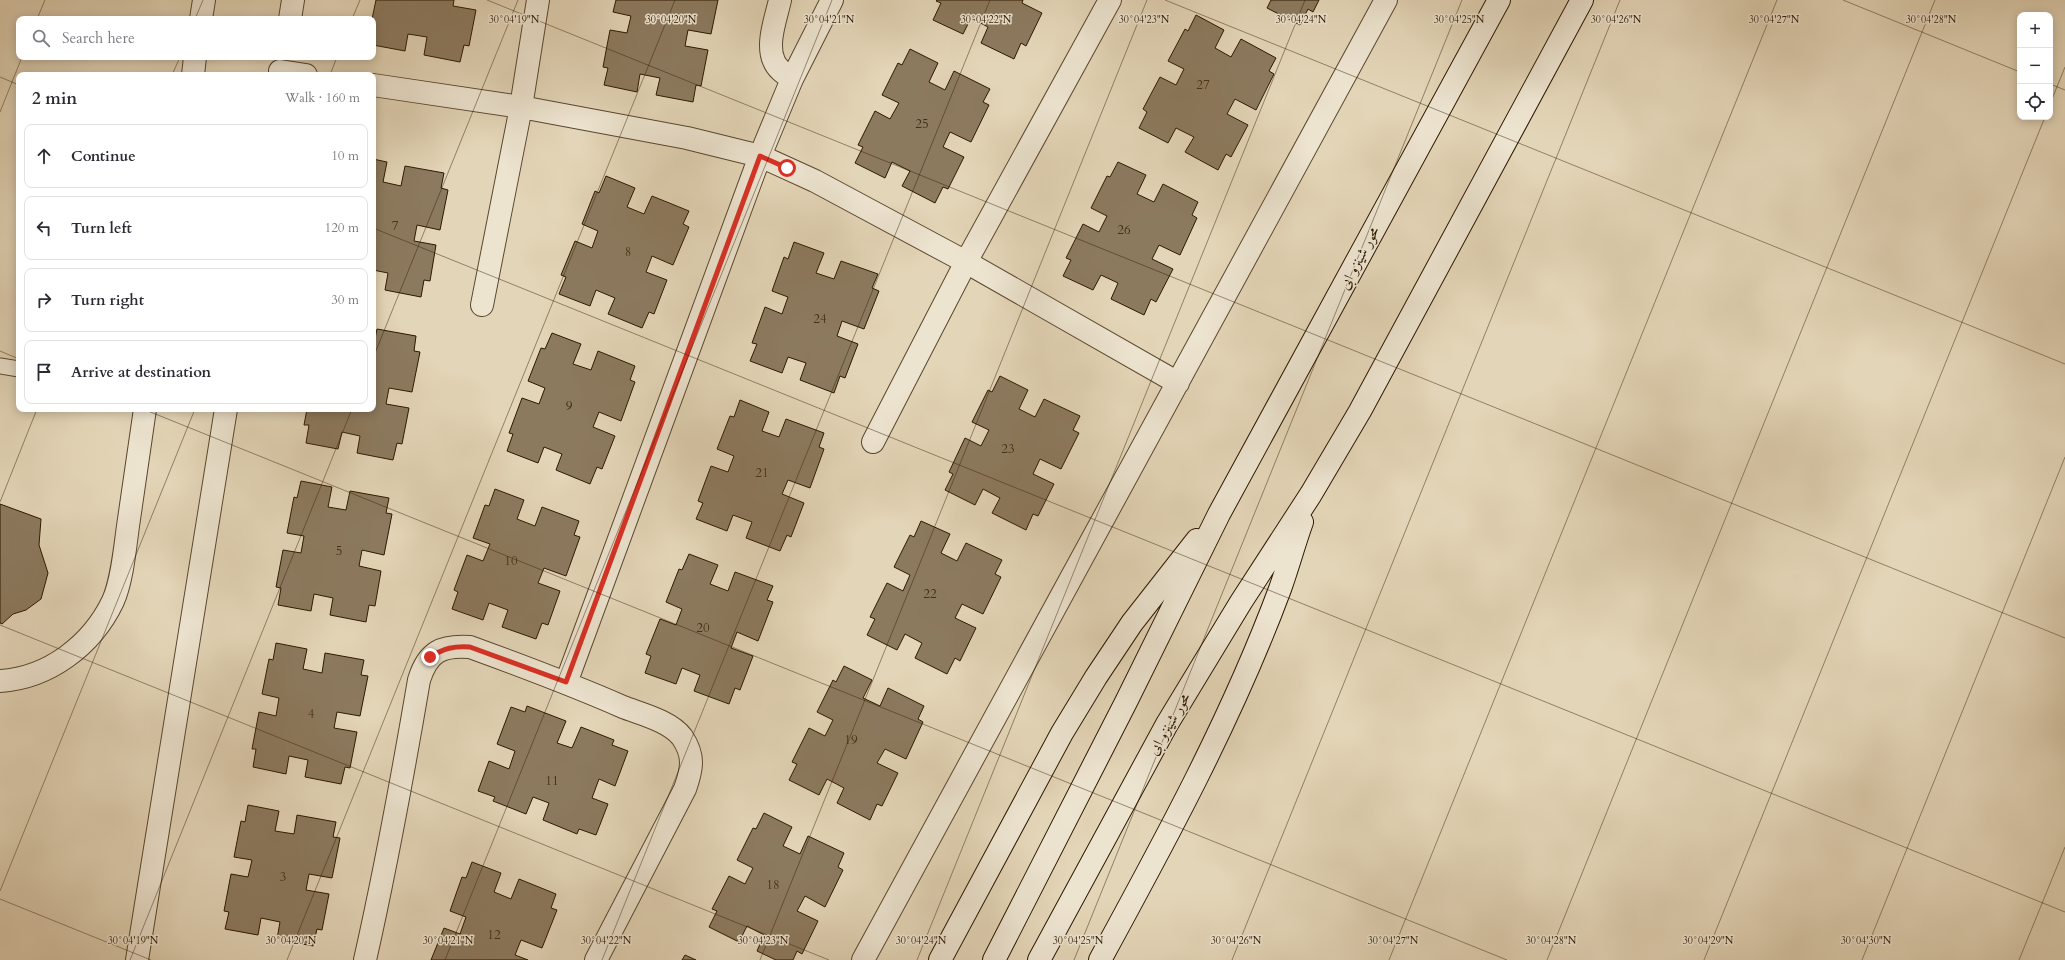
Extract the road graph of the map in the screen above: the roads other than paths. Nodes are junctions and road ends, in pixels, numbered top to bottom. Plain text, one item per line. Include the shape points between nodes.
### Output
1 (204, 0) edge
2 (293, 0) edge
3 (538, 0) edge
4 (780, 0) edge
5 (832, 0) edge
6 (1110, 0) edge
7 (1386, 0) edge
8 (1499, 0) edge
9 (1582, 0) edge
10 (201, 16) edge
11 (290, 16) edge
12 (195, 60) edge
13 (281, 68) edge
14 (193, 72) edge
15 (295, 72) edge
16 (792, 79) junction
17 (376, 85) edge
18 (520, 107) junction
19 (760, 156) junction
20 (966, 262) junction
21 (482, 305) dead end
22 (0, 366) edge
23 (16, 369) edge
24 (1178, 383) junction
25 (145, 412) edge
26 (226, 412) edge
27 (873, 442) dead end
28 (1311, 494) junction
29 (1219, 514) junction
30 (0, 681) edge
31 (566, 682) junction
32 (997, 954) edge
33 (137, 960) edge
34 (365, 960) edge
35 (596, 960) edge
36 (863, 960) edge
37 (940, 960) edge
38 (1040, 960) edge
39 (1100, 960) edge

1 - 10 street
2 - 11 street
3 - 18 street
4 - 16 street via 772,54 777,66
5 - 16 street
6 - 20 street
7 - 24 street
8 - 29 street, محور شينزو ابى
9 - 28 street, محور شينزو ابى via 1360,411
12 - 14 street
13 - 15 street
16 - 19 street
17 - 18 street
18 - 19 street via 687,138
18 - 21 street
19 - 20 street via 816,181
19 - 31 street
20 - 24 street
20 - 27 street
22 - 23 lane
24 - 36 street
25 - 30 street via 124,559 113,600 91,636 58,664 19,680
26 - 33 street
28 - 38 street, محور شينزو ابى via 1240,602 1167,724
28 - 39 street, محور شينزو ابى via 1280,588 1243,680 1201,769
29 - 32 street, محور شينزو ابى
29 - 37 street, محور شينزو ابى via 1132,623 1096,677 1062,733
31 - 34 street via 470,647 454,646 430,657 419,680 382,887
31 - 35 street via 667,725 681,736 690,753 692,771

